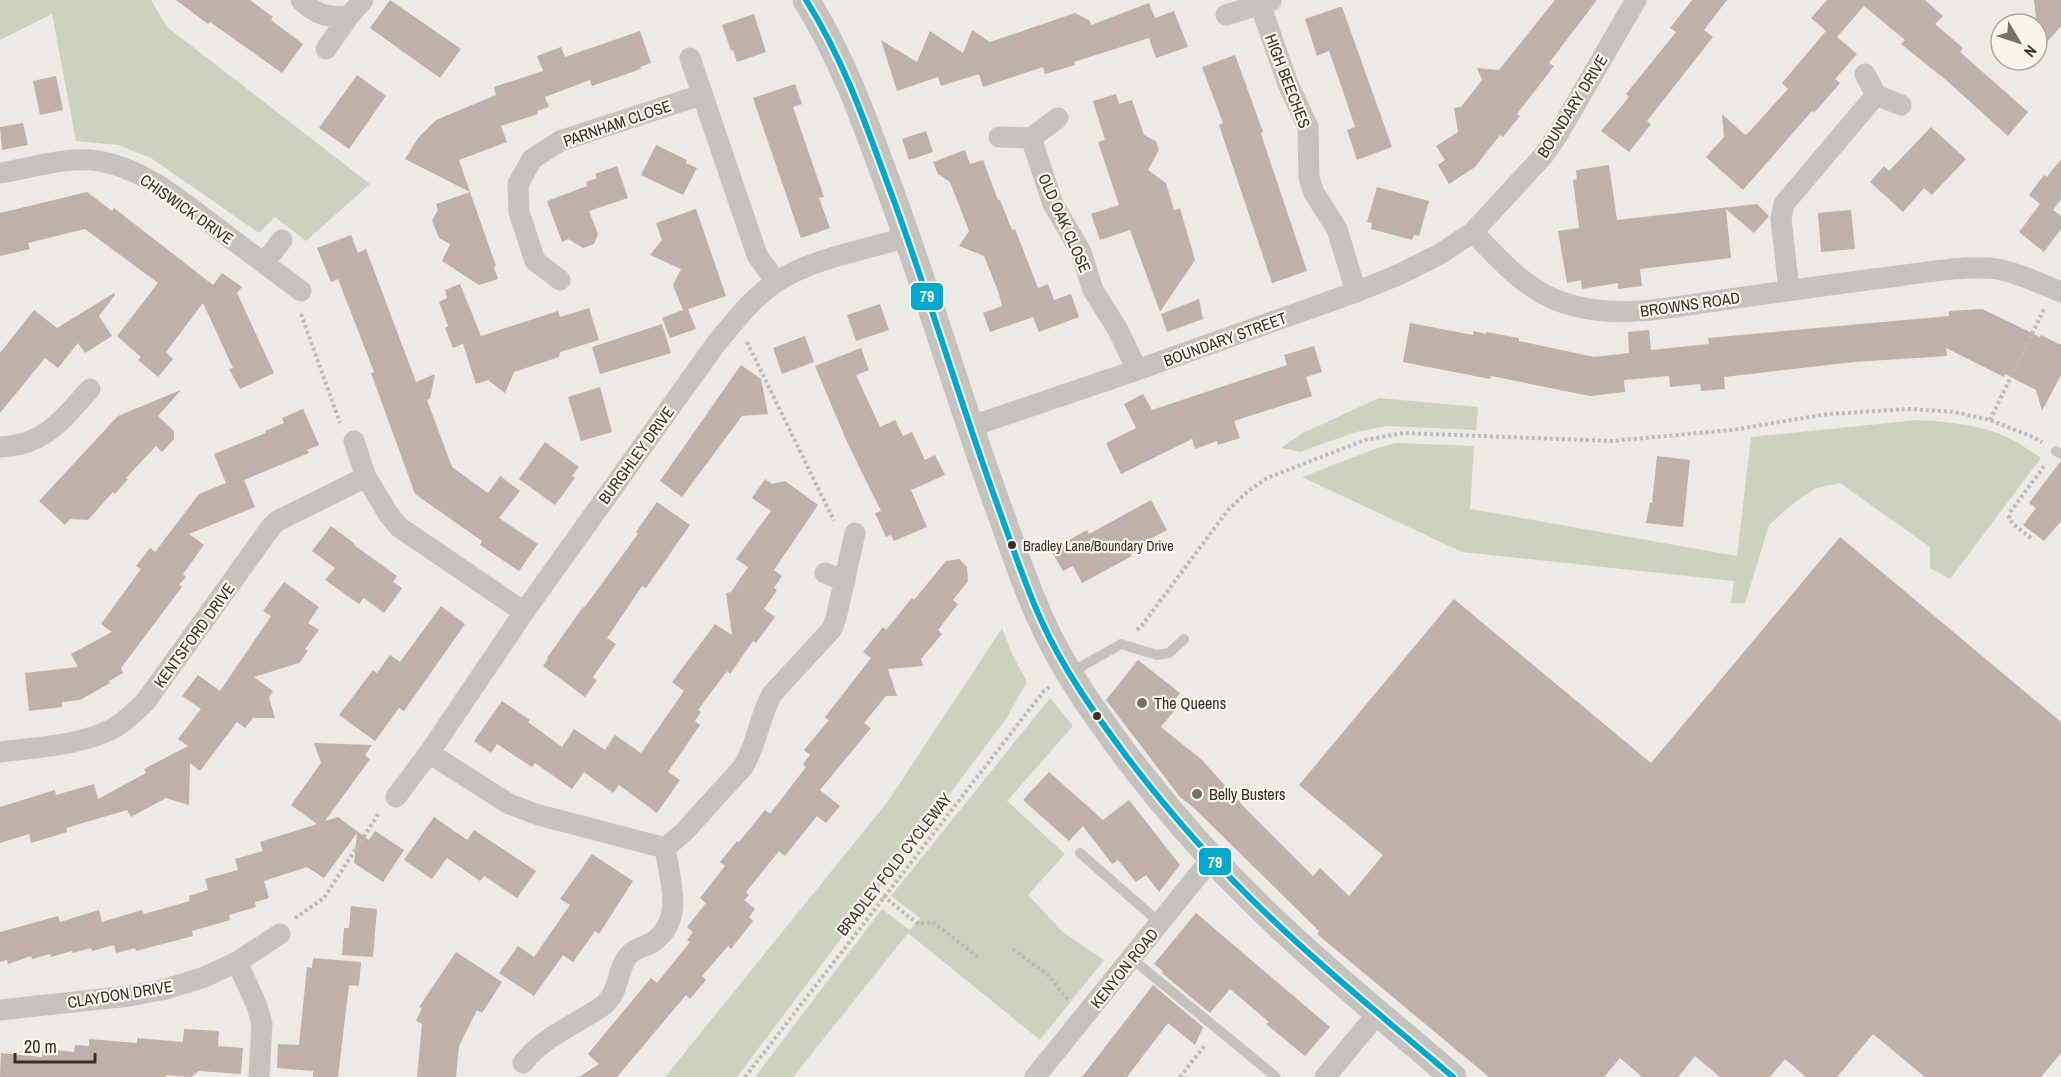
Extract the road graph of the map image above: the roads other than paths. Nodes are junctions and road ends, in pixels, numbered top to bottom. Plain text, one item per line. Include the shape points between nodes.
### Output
1 (301, 0) edge
2 (806, 0) edge
3 (1636, 0) edge
4 (1266, 2) edge
5 (356, 8) edge
6 (1226, 15) dead end
7 (327, 49) dead end
8 (690, 58) dead end
9 (1865, 74) dead end
10 (701, 94) junction
11 (1876, 95) junction
12 (1901, 105) dead end
13 (1058, 118) dead end
14 (999, 137) dead end
15 (1031, 138) junction
16 (0, 173) edge
17 (1473, 231) junction
18 (908, 237) junction
19 (282, 240) dead end
20 (264, 263) junction
21 (560, 280) dead end
22 (776, 282) junction
23 (1789, 290) junction
24 (301, 291) road end
25 (2059, 291) edge
26 (1356, 292) junction
27 (1137, 370) junction
28 (90, 389) dead end
29 (969, 427) junction
30 (354, 441) road end
31 (0, 447) edge
32 (366, 477) junction
33 (854, 540) road end
34 (825, 573) dead end
35 (845, 581) junction
36 (524, 612) junction
37 (1184, 639) dead end
38 (1070, 673) junction
39 (0, 752) edge
40 (429, 753) junction
41 (396, 797) road end
42 (665, 848) junction
43 (1080, 853) dead end
44 (1212, 858) junction
45 (1160, 923) junction
46 (280, 934) road end
47 (1131, 958) junction
48 (237, 962) junction
49 (0, 1010) edge
50 (1378, 1013) junction
51 (523, 1063) dead end
52 (259, 1077) edge
53 (1035, 1077) edge
54 (1276, 1077) edge
55 (1325, 1077) edge
56 (1453, 1077) edge

1 - 5 street via 312,11 333,17
2 - 18 street via 855,93
3 - 17 street, BOUNDARY DRIVE via 1543,156
4 - 6 street, HIGH BEECHES
4 - 26 street, HIGH BEECHES via 1288,84 1308,127 1309,178 1337,229
5 - 7 street
8 - 10 street
9 - 11 street
10 - 21 street, PARNHAM CLOSE via 560,141 532,159 518,184 519,212 535,261
10 - 22 street via 758,255
11 - 12 street
11 - 23 street via 1784,204 1781,219
13 - 15 street
14 - 15 street
15 - 27 street, OLD OAK CLOSE via 1053,204 1081,252 1093,290
16 - 20 street, CHISWICK DRIVE via 74,160 126,168 182,201
17 - 23 street, BROWNS ROAD via 1502,264 1528,285 1556,300 1585,308 1645,312
17 - 26 street, BOUNDARY STREET via 1440,254
18 - 22 street, BURGHLEY DRIVE via 818,263
18 - 29 street
19 - 20 street
20 - 24 street, CHISWICK DRIVE
22 - 36 street, BURGHLEY DRIVE via 755,299 715,345
23 - 25 street, BROWNS ROAD via 1956,268 2001,270
26 - 27 street, BOUNDARY STREET
27 - 29 street, BOUNDARY STREET
28 - 31 street via 61,407 56,426 36,440
29 - 38 street via 1042,622
30 - 32 street
32 - 36 street via 399,527
32 - 39 street, KENTSFORD DRIVE via 277,521 146,701 114,728 71,742
33 - 35 street
34 - 35 street
35 - 42 street via 832,629 772,693 743,767
36 - 40 street, BURGHLEY DRIVE
37 - 38 lane via 1169,653 1157,656 1121,644
38 - 44 street via 1155,793
40 - 41 street, BURGHLEY DRIVE
40 - 42 street via 509,804
42 - 51 street via 674,904 672,919 652,942 631,952 616,989 604,1005 538,1046
43 - 45 lane
44 - 45 street, KENYON ROAD
44 - 50 street via 1271,919
45 - 47 street, KENYON ROAD
46 - 48 street, CLAYDON DRIVE
47 - 53 street, KENYON ROAD
47 - 54 lane
48 - 49 street, CLAYDON DRIVE via 166,989
48 - 52 street via 262,1023
50 - 55 street
50 - 56 street

